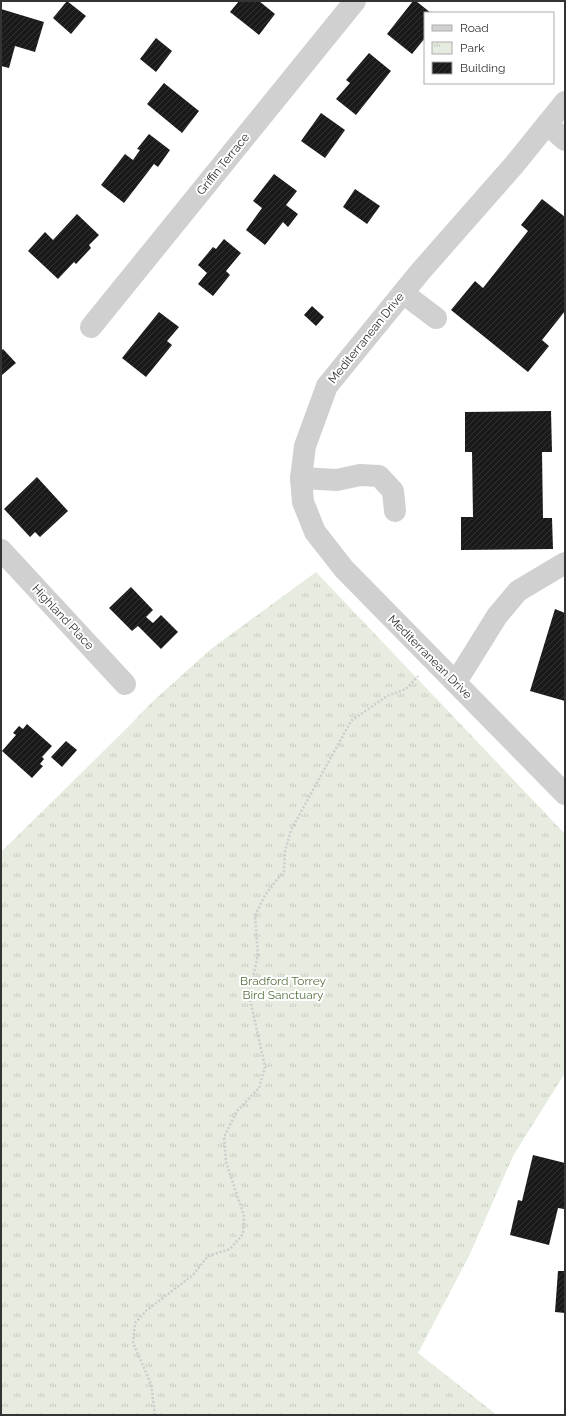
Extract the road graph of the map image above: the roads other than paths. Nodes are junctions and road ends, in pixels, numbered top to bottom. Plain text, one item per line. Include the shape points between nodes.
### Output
1 (355, 1) edge
2 (565, 102) edge
3 (547, 124) junction
4 (565, 140) edge
5 (403, 293) junction
6 (436, 318) dead end
7 (91, 327) dead end
8 (301, 478) junction
9 (395, 511) dead end
10 (1, 550) edge
11 (565, 563) edge
12 (456, 682) junction
13 (125, 684) dead end
14 (563, 789) edge

1 - 7 street, Griffin Terrace
2 - 3 street, Mediterranean Drive
3 - 4 street
3 - 5 street, Mediterranean Drive
5 - 6 street
5 - 8 street, Mediterranean Drive via 327,386 305,446
8 - 9 street via 337,480 360,475 379,476 394,491
8 - 12 street, Mediterranean Drive via 303,502 315,532 344,569
10 - 13 street, Highland Place
11 - 12 street via 518,591 497,616
12 - 14 street, Mediterranean Drive

